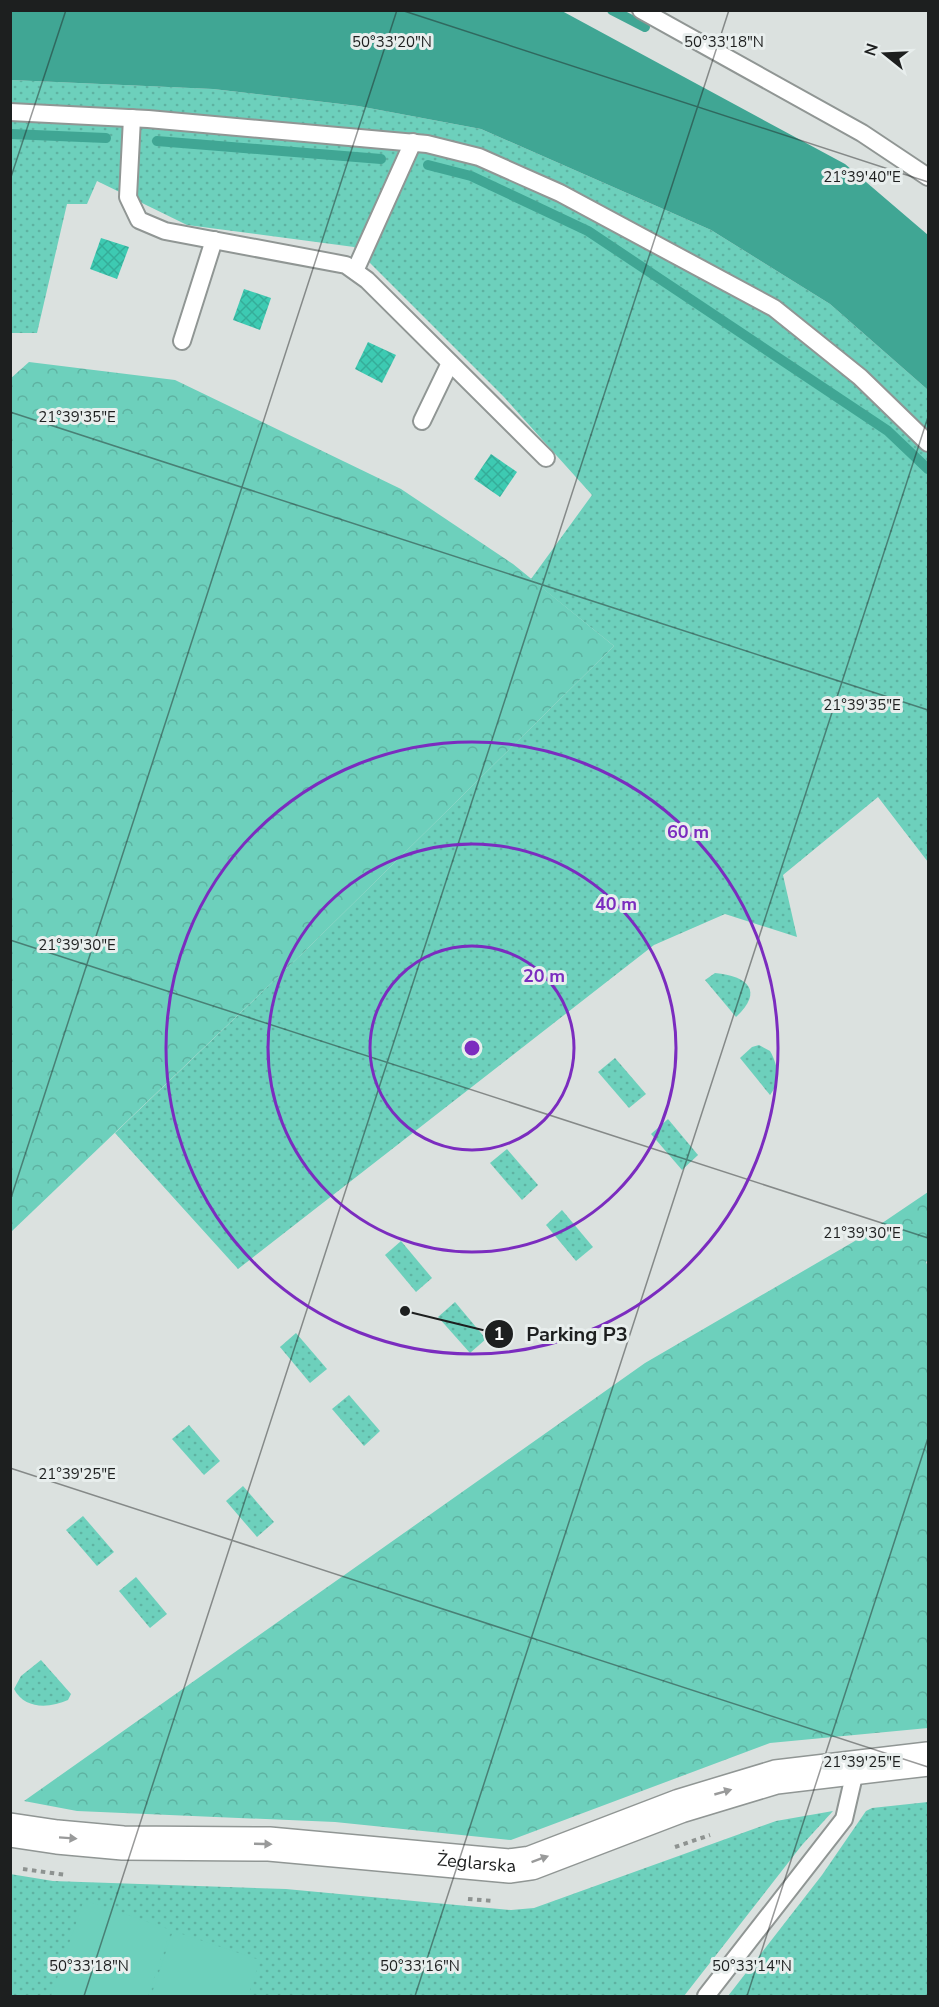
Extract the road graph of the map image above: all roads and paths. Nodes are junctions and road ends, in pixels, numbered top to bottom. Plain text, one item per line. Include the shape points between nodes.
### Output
1 (641, 10) edge
2 (10, 112) edge
3 (132, 118) junction
4 (413, 142) junction
5 (928, 177) edge
6 (214, 240) junction
7 (355, 272) junction
8 (182, 341) dead end
9 (450, 363) junction
10 (422, 422) dead end
11 (928, 443) edge
12 (546, 458) dead end
13 (928, 1759) edge
14 (855, 1767) junction
15 (10, 1830) edge
16 (706, 1996) edge

1 - 5 lane via 862,133
2 - 3 lane
3 - 4 lane
3 - 6 lane via 128,197 139,220 165,231
4 - 7 lane
4 - 11 lane via 479,157 560,193 774,308 860,377
6 - 7 lane via 346,265
6 - 8 lane
7 - 9 lane
9 - 10 lane
9 - 12 lane
13 - 14 street, Żeglarska
15 -> 14 street, Żeglarska via 123,1843 269,1844 510,1866 531,1863 776,1777
14 - 16 lane via 844,1819

